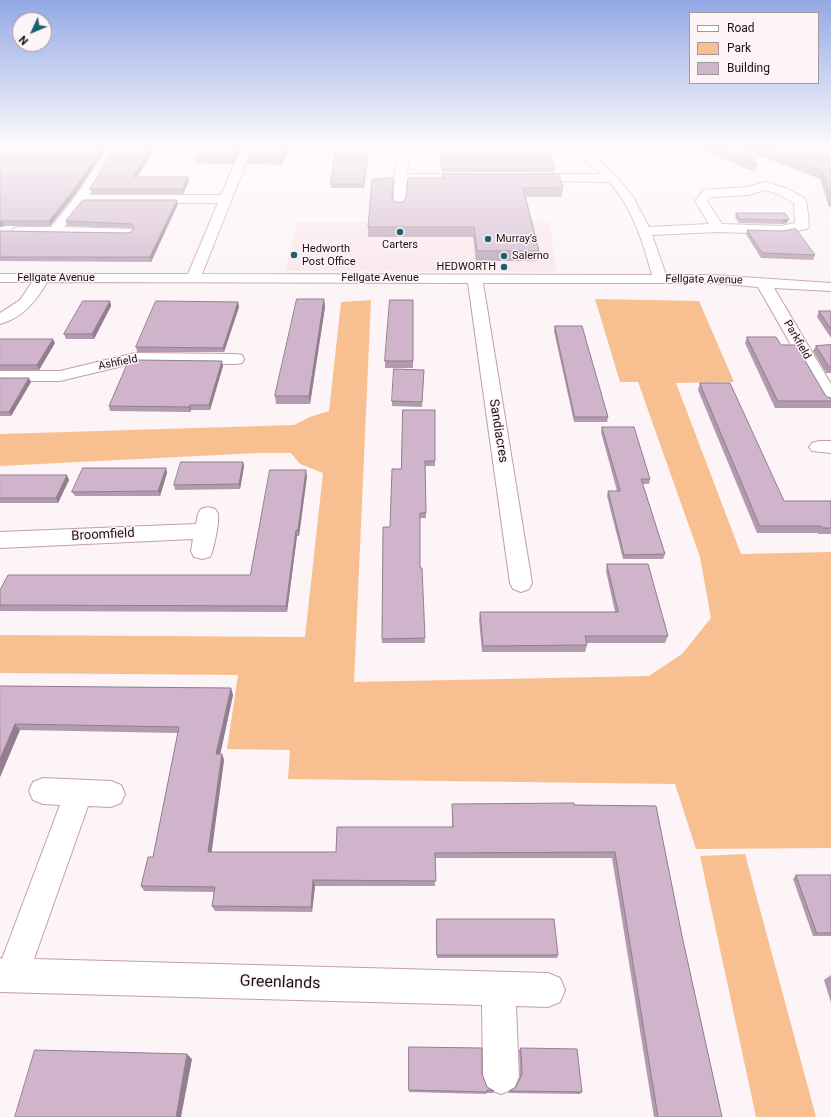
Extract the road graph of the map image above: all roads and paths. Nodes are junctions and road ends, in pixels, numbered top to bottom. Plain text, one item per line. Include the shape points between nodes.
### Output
1 (80, 199) edge
2 (226, 199) edge
3 (399, 199) edge
4 (628, 199) edge
5 (703, 199) edge
6 (797, 199) edge
7 (399, 207) edge
8 (718, 228) junction
9 (4, 231) edge
10 (54, 232) junction
11 (127, 232) edge
12 (644, 232) junction
13 (0, 278) edge
14 (42, 278) junction
15 (475, 278) junction
16 (193, 279) junction
17 (660, 279) junction
18 (763, 282) junction
19 (831, 287) edge
20 (0, 319) edge
21 (237, 357) dead end
22 (0, 376) edge
23 (831, 399) edge
24 (205, 532) dead end
25 (0, 540) edge
26 (521, 583) dead end
27 (43, 791) dead end
28 (79, 792) junction
29 (111, 794) dead end
30 (6, 975) edge
31 (498, 989) junction
32 (548, 990) dead end
33 (501, 1076) dead end

1 - 10 street
2 - 16 street
3 - 7 street
4 - 12 street
5 - 8 street via 701,202
6 - 8 street via 800,201 802,226 781,230
8 - 12 street
9 - 10 street
10 - 11 street
12 - 17 street
13 - 14 street, Fellgate Avenue
14 - 16 street, Fellgate Avenue
14 - 20 street via 31,298 19,310
15 - 16 street, Fellgate Avenue
15 - 17 street, Fellgate Avenue
15 - 26 street, Sandiacres
17 - 18 street, Fellgate Avenue
18 - 19 street, Fellgate Avenue
18 - 23 street, Parkfield
21 - 22 street, Ashfield via 135,358 60,376
24 - 25 street, Broomfield
27 - 28 street
28 - 29 street
28 - 30 street, Greenlands
30 - 31 street, Greenlands
31 - 32 street, Greenlands
31 - 33 street

